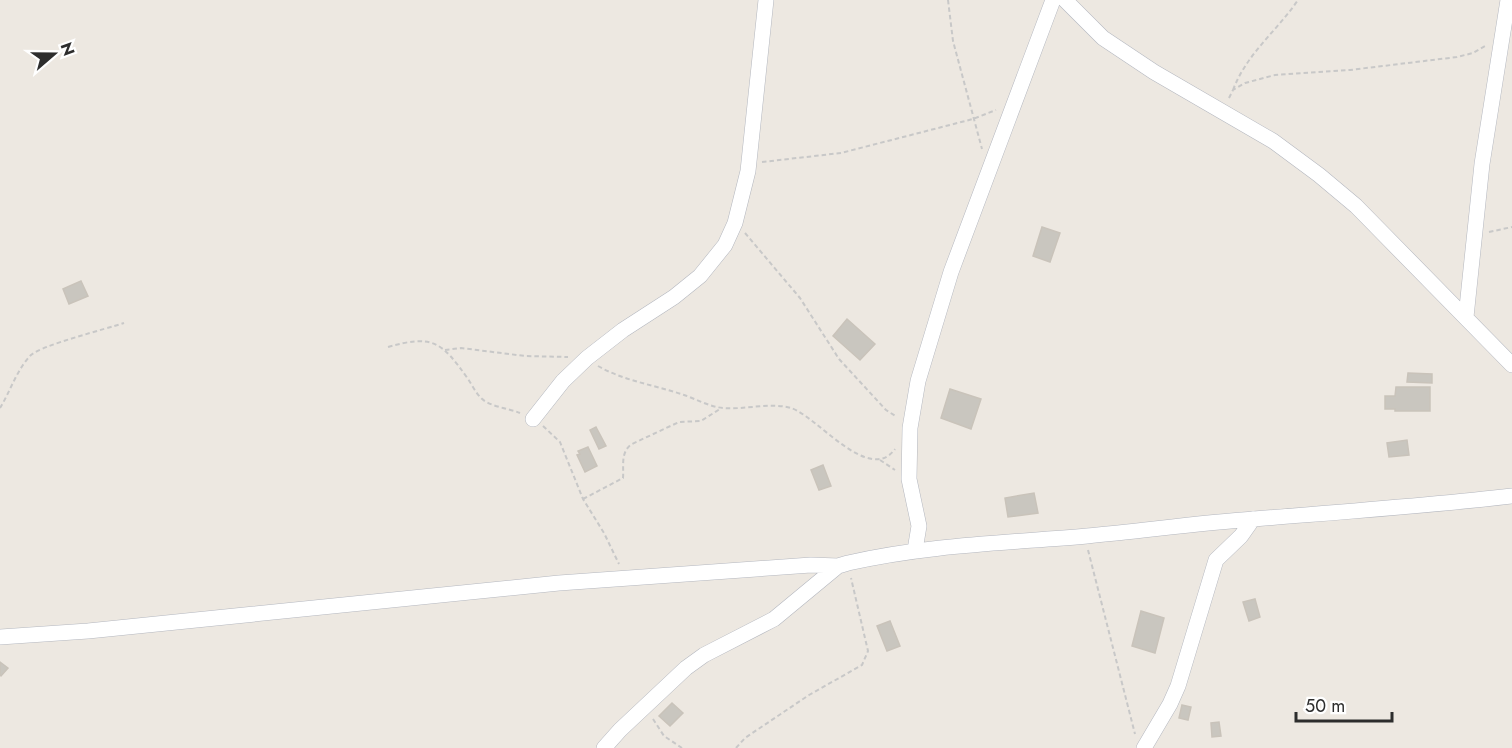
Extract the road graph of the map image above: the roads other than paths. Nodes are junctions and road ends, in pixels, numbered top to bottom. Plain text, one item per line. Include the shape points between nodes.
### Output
1 (766, 0) edge
2 (1053, 0) edge
3 (1065, 0) edge
4 (1508, 0) edge
5 (1466, 317) junction
6 (1512, 365) edge
7 (533, 419) road end
8 (1512, 496) edge
9 (1253, 519) junction
10 (915, 550) junction
11 (843, 565) junction
12 (0, 637) edge
13 (1140, 742) edge
14 (604, 748) edge

1 - 7 street via 748,171 735,223 725,245 700,276 587,358 562,381
2 - 10 street via 951,272 918,381 910,426 909,479 919,526
3 - 5 street via 1103,38 1273,141 1334,187
4 - 5 street via 1482,164
5 - 6 street
8 - 9 street
9 - 10 street
9 - 13 street via 1216,560 1178,686 1170,704
10 - 11 street
11 - 12 street via 623,578
11 - 14 street via 774,619 687,668

